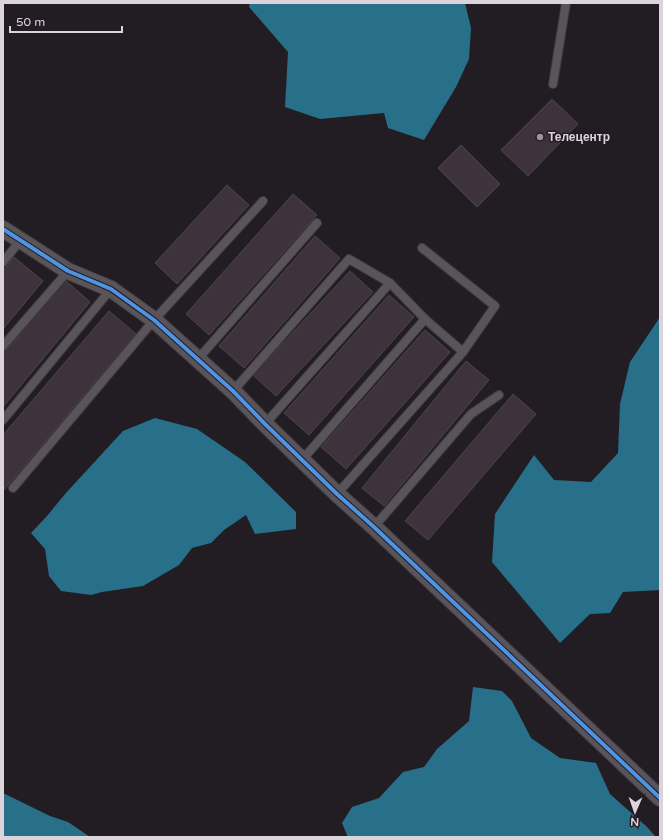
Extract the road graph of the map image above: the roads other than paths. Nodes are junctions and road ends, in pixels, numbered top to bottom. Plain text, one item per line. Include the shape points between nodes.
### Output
1 (566, 3) edge
2 (553, 84) dead end
3 (263, 201) dead end
4 (317, 223) dead end
5 (3, 230) edge
6 (20, 241) junction
7 (422, 248) dead end
8 (3, 262) edge
9 (68, 271) junction
10 (390, 283) junction
11 (111, 288) junction
12 (425, 319) junction
13 (154, 320) junction
14 (3, 346) edge
15 (463, 352) junction
16 (198, 359) junction
17 (233, 391) junction
18 (500, 395) dead end
19 (3, 420) edge
20 (265, 424) junction
21 (302, 460) junction
22 (13, 488) dead end
23 (337, 494) junction
24 (374, 527) junction
25 (660, 798) edge

1 - 2 lane
3 - 13 lane
4 - 16 lane
5 - 6 street
6 - 8 lane
6 - 9 street
7 - 15 lane via 495,306
9 - 11 street
9 - 14 lane
10 - 12 lane
10 - 17 lane via 349,260
10 - 20 lane
11 - 13 street
11 - 19 lane
12 - 15 lane
12 - 21 lane
13 - 16 street
13 - 22 lane
15 - 23 lane
16 - 17 street
17 - 20 street
18 - 24 lane via 471,414
20 - 21 street
21 - 23 street
23 - 24 street
24 - 25 street

